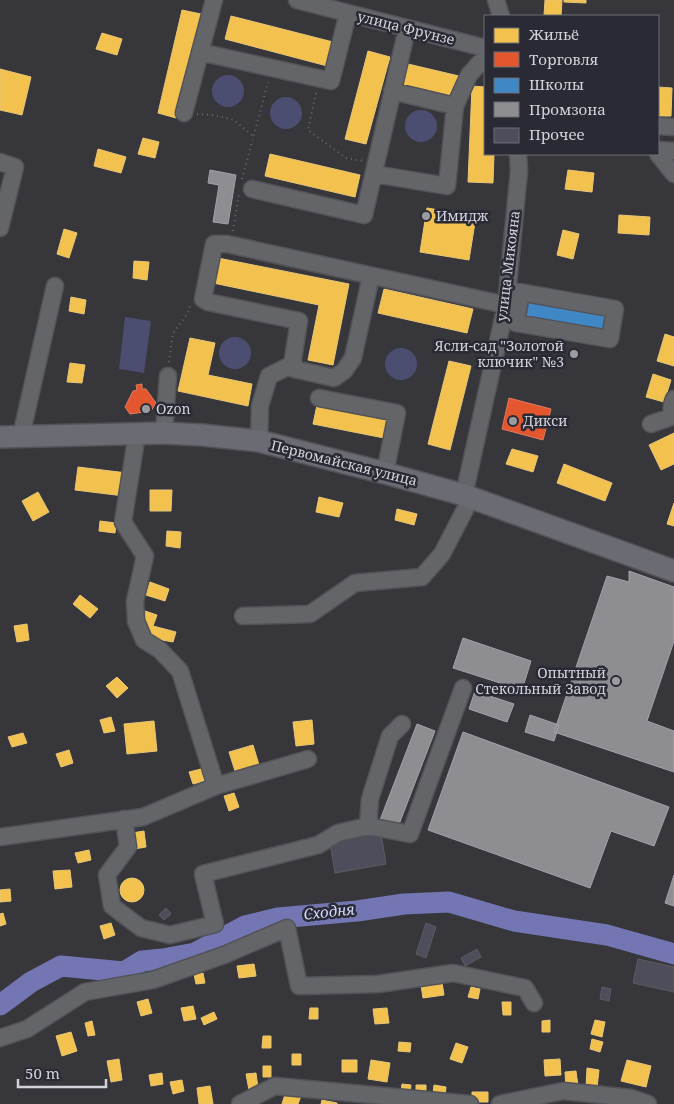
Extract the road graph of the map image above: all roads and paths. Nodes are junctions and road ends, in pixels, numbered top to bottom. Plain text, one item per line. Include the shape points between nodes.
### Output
1 (214, 0) edge
2 (297, 0) edge
3 (496, 0) edge
4 (348, 13) junction
5 (501, 15) edge
6 (407, 29) junction
7 (484, 48) edge
8 (200, 52) junction
9 (484, 58) edge
10 (272, 68) junction
11 (319, 78) junction
12 (392, 91) junction
13 (455, 106) junction
14 (184, 114) joint
15 (659, 126) edge
16 (674, 127) edge
17 (254, 136) junction
18 (674, 151) edge
19 (659, 152) edge
20 (659, 153) edge
21 (518, 155) edge
22 (0, 162) edge
23 (375, 168) junction
24 (674, 174) edge
25 (247, 185) joint
26 (0, 228) edge
27 (371, 276) junction
28 (55, 286) dead end
29 (512, 296) junction
30 (294, 364) junction
31 (168, 376) dead end
32 (319, 398) dead end
33 (674, 399) edge
34 (673, 417) edge
35 (651, 424) dead end
36 (164, 433) junction
37 (137, 434) junction
38 (10, 437) edge
39 (259, 441) junction
40 (386, 473) junction
41 (467, 496) junction
42 (674, 571) edge
43 (243, 616) dead end
44 (463, 688) dead end
45 (402, 724) dead end
46 (308, 759) dead end
47 (216, 786) junction
48 (124, 819) junction
49 (368, 826) junction
50 (0, 837) edge
51 (534, 1003) dead end
52 (0, 1038) edge
53 (240, 1104) edge
54 (470, 1104) edge
55 (500, 1104) edge
56 (648, 1104) edge

1 - 8 street
2 - 4 street, улица Фрунзе
3 - 5 street
4 - 6 street, улица Фрунзе
4 - 11 street via 331,81
6 - 7 street, улица Фрунзе
6 - 12 street
8 - 10 street
8 - 14 street
9 - 13 street via 469,75
10 - 11 street
10 - 17 path
11 - 23 path via 308,130 346,158
12 - 13 street
12 - 23 street
13 - 23 street via 447,186
14 - 17 path via 234,120
15 - 16 street
17 - 25 path
18 - 19 street
20 - 24 street
21 - 29 street, улица Микояна
22 - 26 street via 15,167
23 - 25 street via 364,215
27 - 29 street
27 - 30 street via 353,358 344,371 334,378 294,369
27 - 30 street via 227,244 214,244 203,299 299,320
28 - 38 street
29 - 29 street via 615,309 610,339 516,323
29 - 41 street, улица Микояна
30 - 39 street via 270,376 260,406
31 - 36 street
32 - 40 street via 397,413
33 - 34 street
34 - 35 street
36 - 37 main road, Первомайская улица
36 - 39 main road, Первомайская улица
37 - 38 main road, Первомайская улица
37 - 47 street via 123,522 145,556 135,601 136,621 144,640 160,650 180,671
39 - 40 main road, Первомайская улица
40 - 41 main road, Первомайская улица
41 - 42 main road, Первомайская улица
41 - 43 street, улица Микояна via 442,554 422,577 355,583 310,614
44 - 49 street via 410,834
45 - 49 street via 390,736 370,799
46 - 47 street
47 - 48 street via 143,817
48 - 49 street via 128,846 107,876 112,906 141,928 170,935 215,924 203,874 318,845 338,833
48 - 50 street
51 - 52 street via 525,988 453,973 378,984 299,986 287,928 153,980 85,992 28,1029
53 - 54 street via 275,1086
55 - 56 street via 563,1090 631,1098

